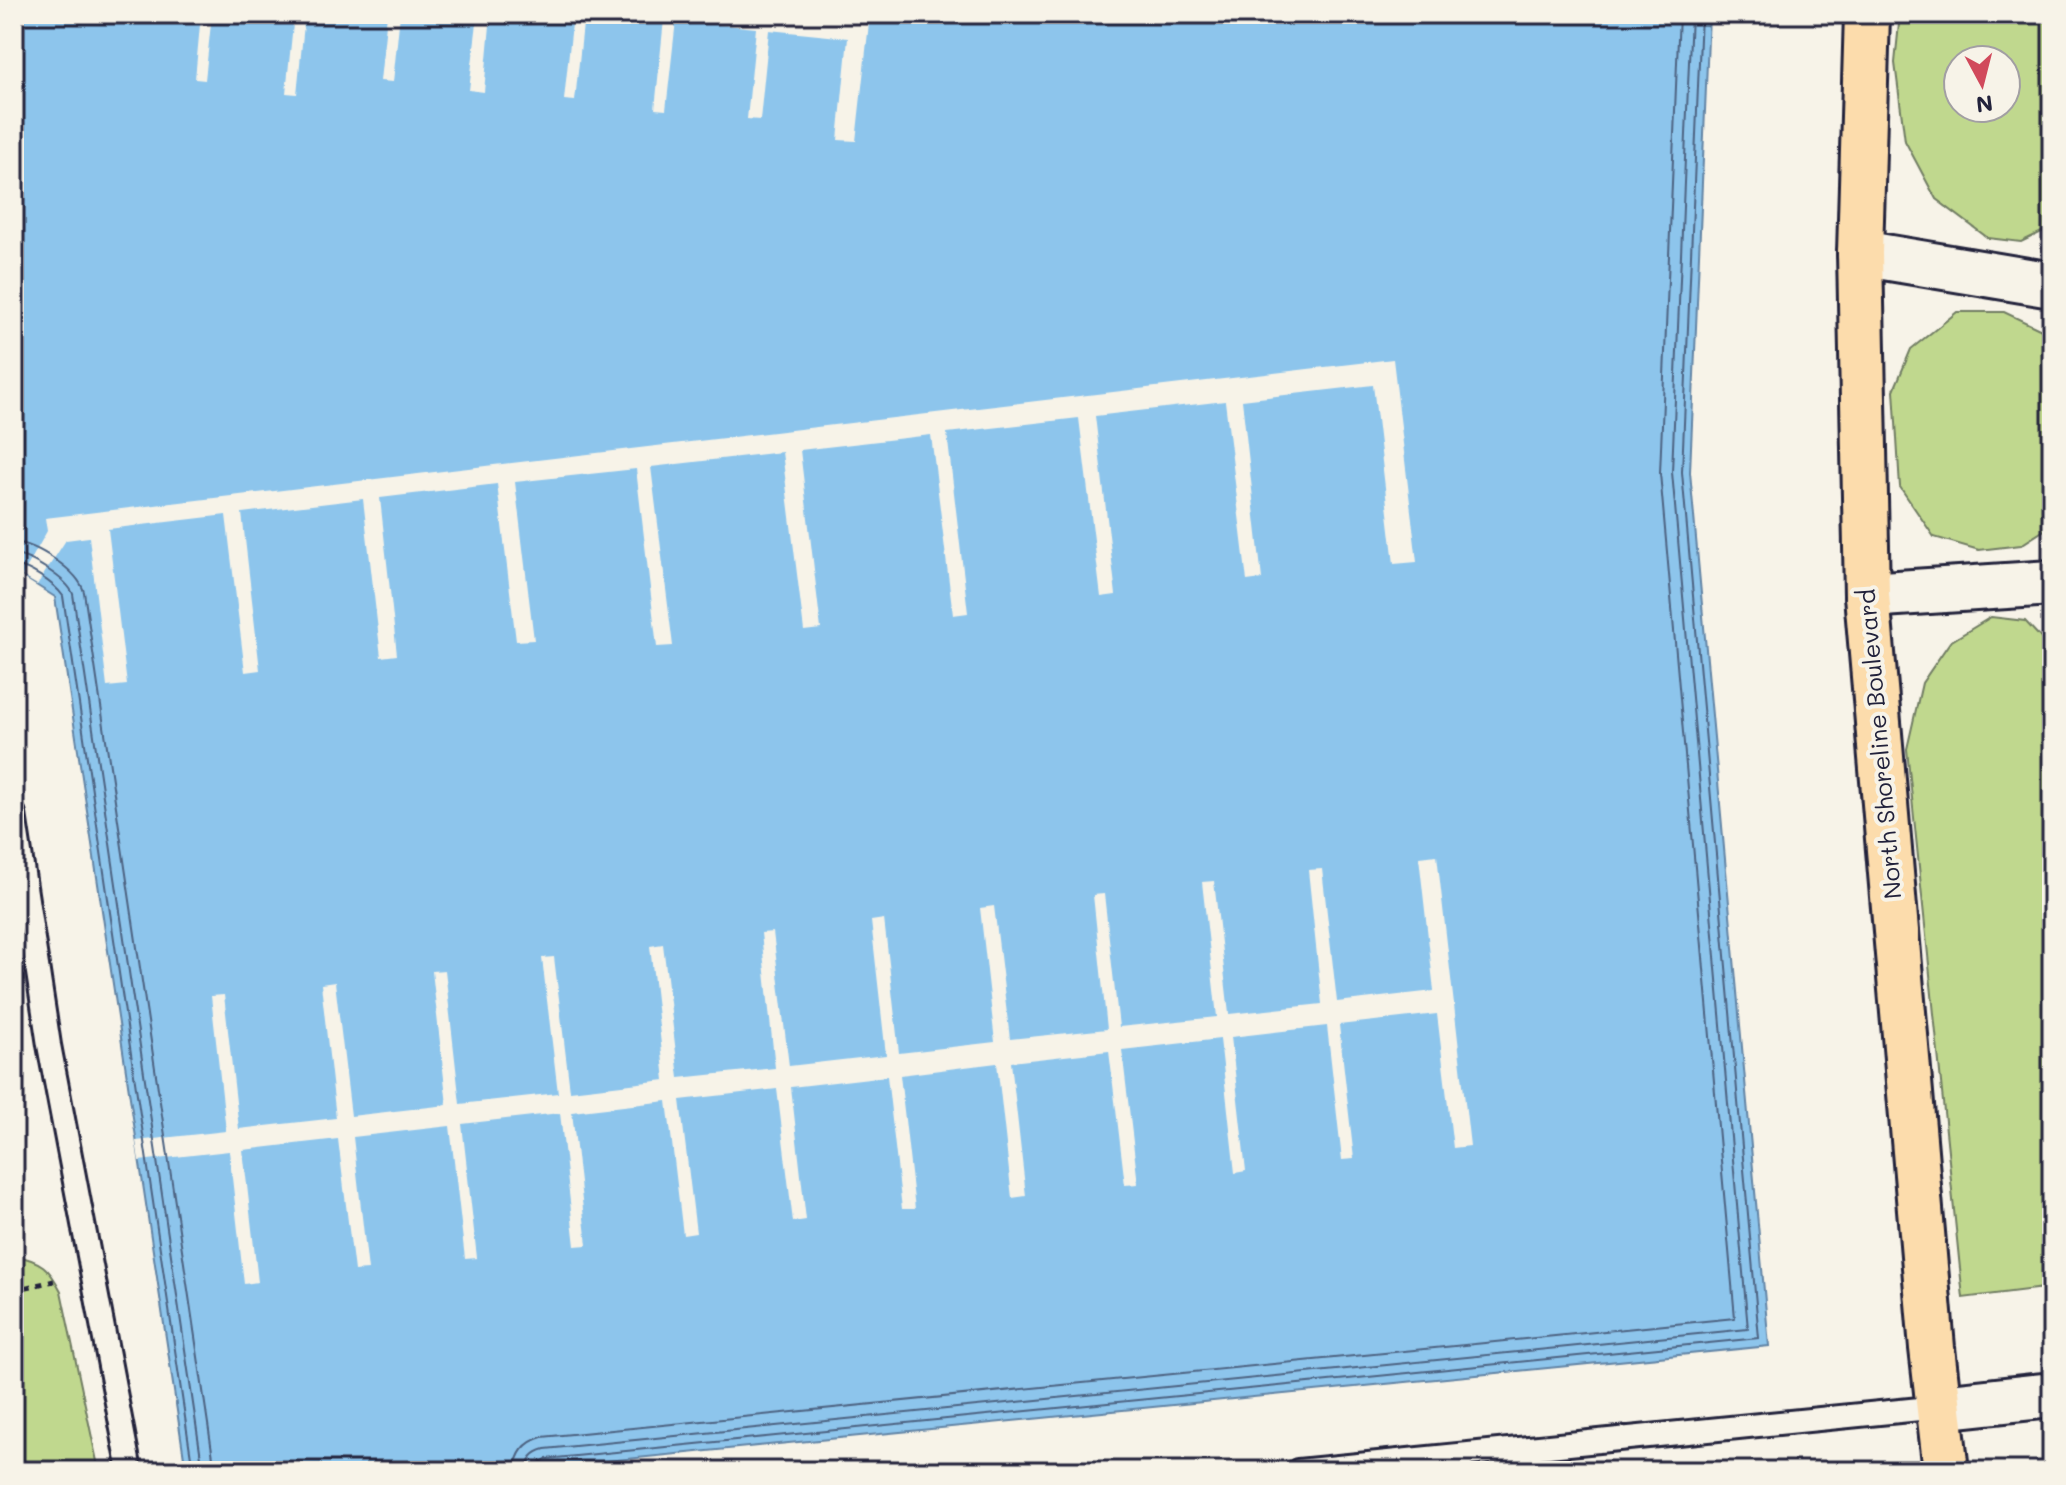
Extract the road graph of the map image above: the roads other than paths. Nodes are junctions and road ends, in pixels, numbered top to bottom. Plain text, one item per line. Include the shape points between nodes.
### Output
1 (1867, 14) edge
2 (1860, 253) junction
3 (2052, 285) edge
4 (2052, 583) edge
5 (1867, 595) junction
6 (14, 814) edge
7 (2052, 1395) edge
8 (1940, 1407) junction
9 (130, 1471) edge
10 (1298, 1471) edge
11 (1946, 1471) edge

1 - 2 main road, North Shoreline Boulevard
2 - 3 main road
2 - 5 main road, North Shoreline Boulevard
4 - 5 main road
5 - 8 main road, North Shoreline Boulevard
6 - 9 lane via 49,1045
7 - 8 main road
8 - 10 lane
8 - 11 main road, North Shoreline Boulevard

